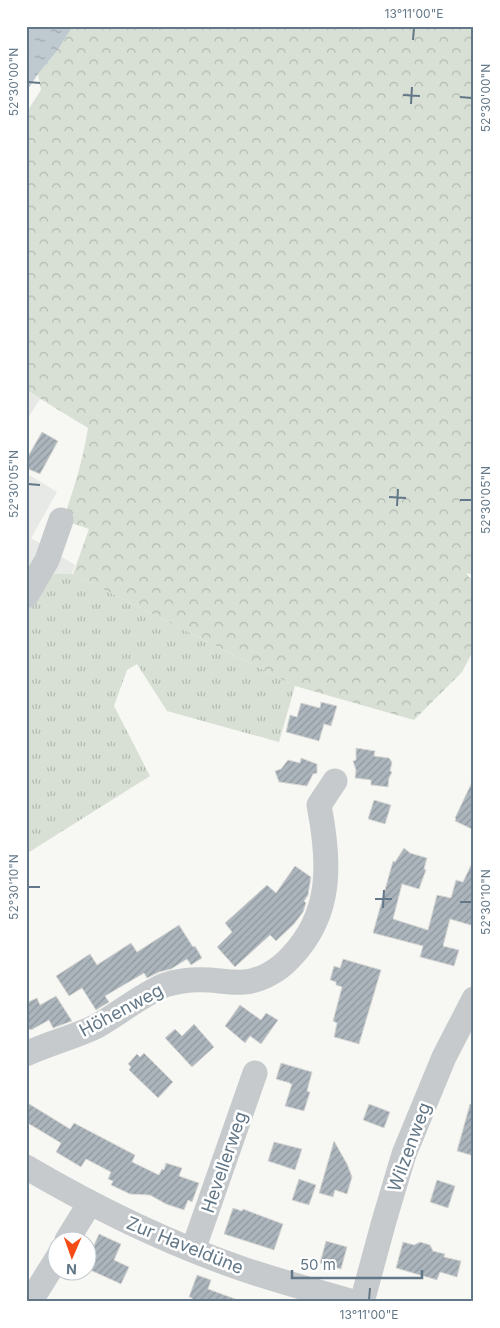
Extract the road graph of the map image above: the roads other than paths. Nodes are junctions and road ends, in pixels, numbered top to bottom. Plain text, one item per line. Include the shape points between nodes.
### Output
1 (61, 520) dead end
2 (26, 596) edge
3 (335, 781) dead end
4 (474, 999) edge
5 (26, 1054) edge
6 (255, 1074) dead end
7 (26, 1167) edge
8 (90, 1203) junction
9 (73, 1230) edge
10 (193, 1250) junction
11 (48, 1273) edge
12 (287, 1292) edge
13 (30, 1302) edge
14 (353, 1302) edge
15 (362, 1302) edge

1 - 2 street via 47,560
3 - 5 street, Höhenweg via 319,805 327,852 321,905 311,932 284,965 261,978 245,982 186,980 166,985 96,1026
4 - 15 street, Wilzenweg via 444,1057 404,1154
6 - 10 street, Hevellerweg
7 - 8 street, Zur Haveldüne
8 - 9 street
8 - 10 street, Zur Haveldüne
10 - 12 street, Zur Haveldüne via 240,1268
11 - 13 street
12 - 14 street, Zur Haveldüne

